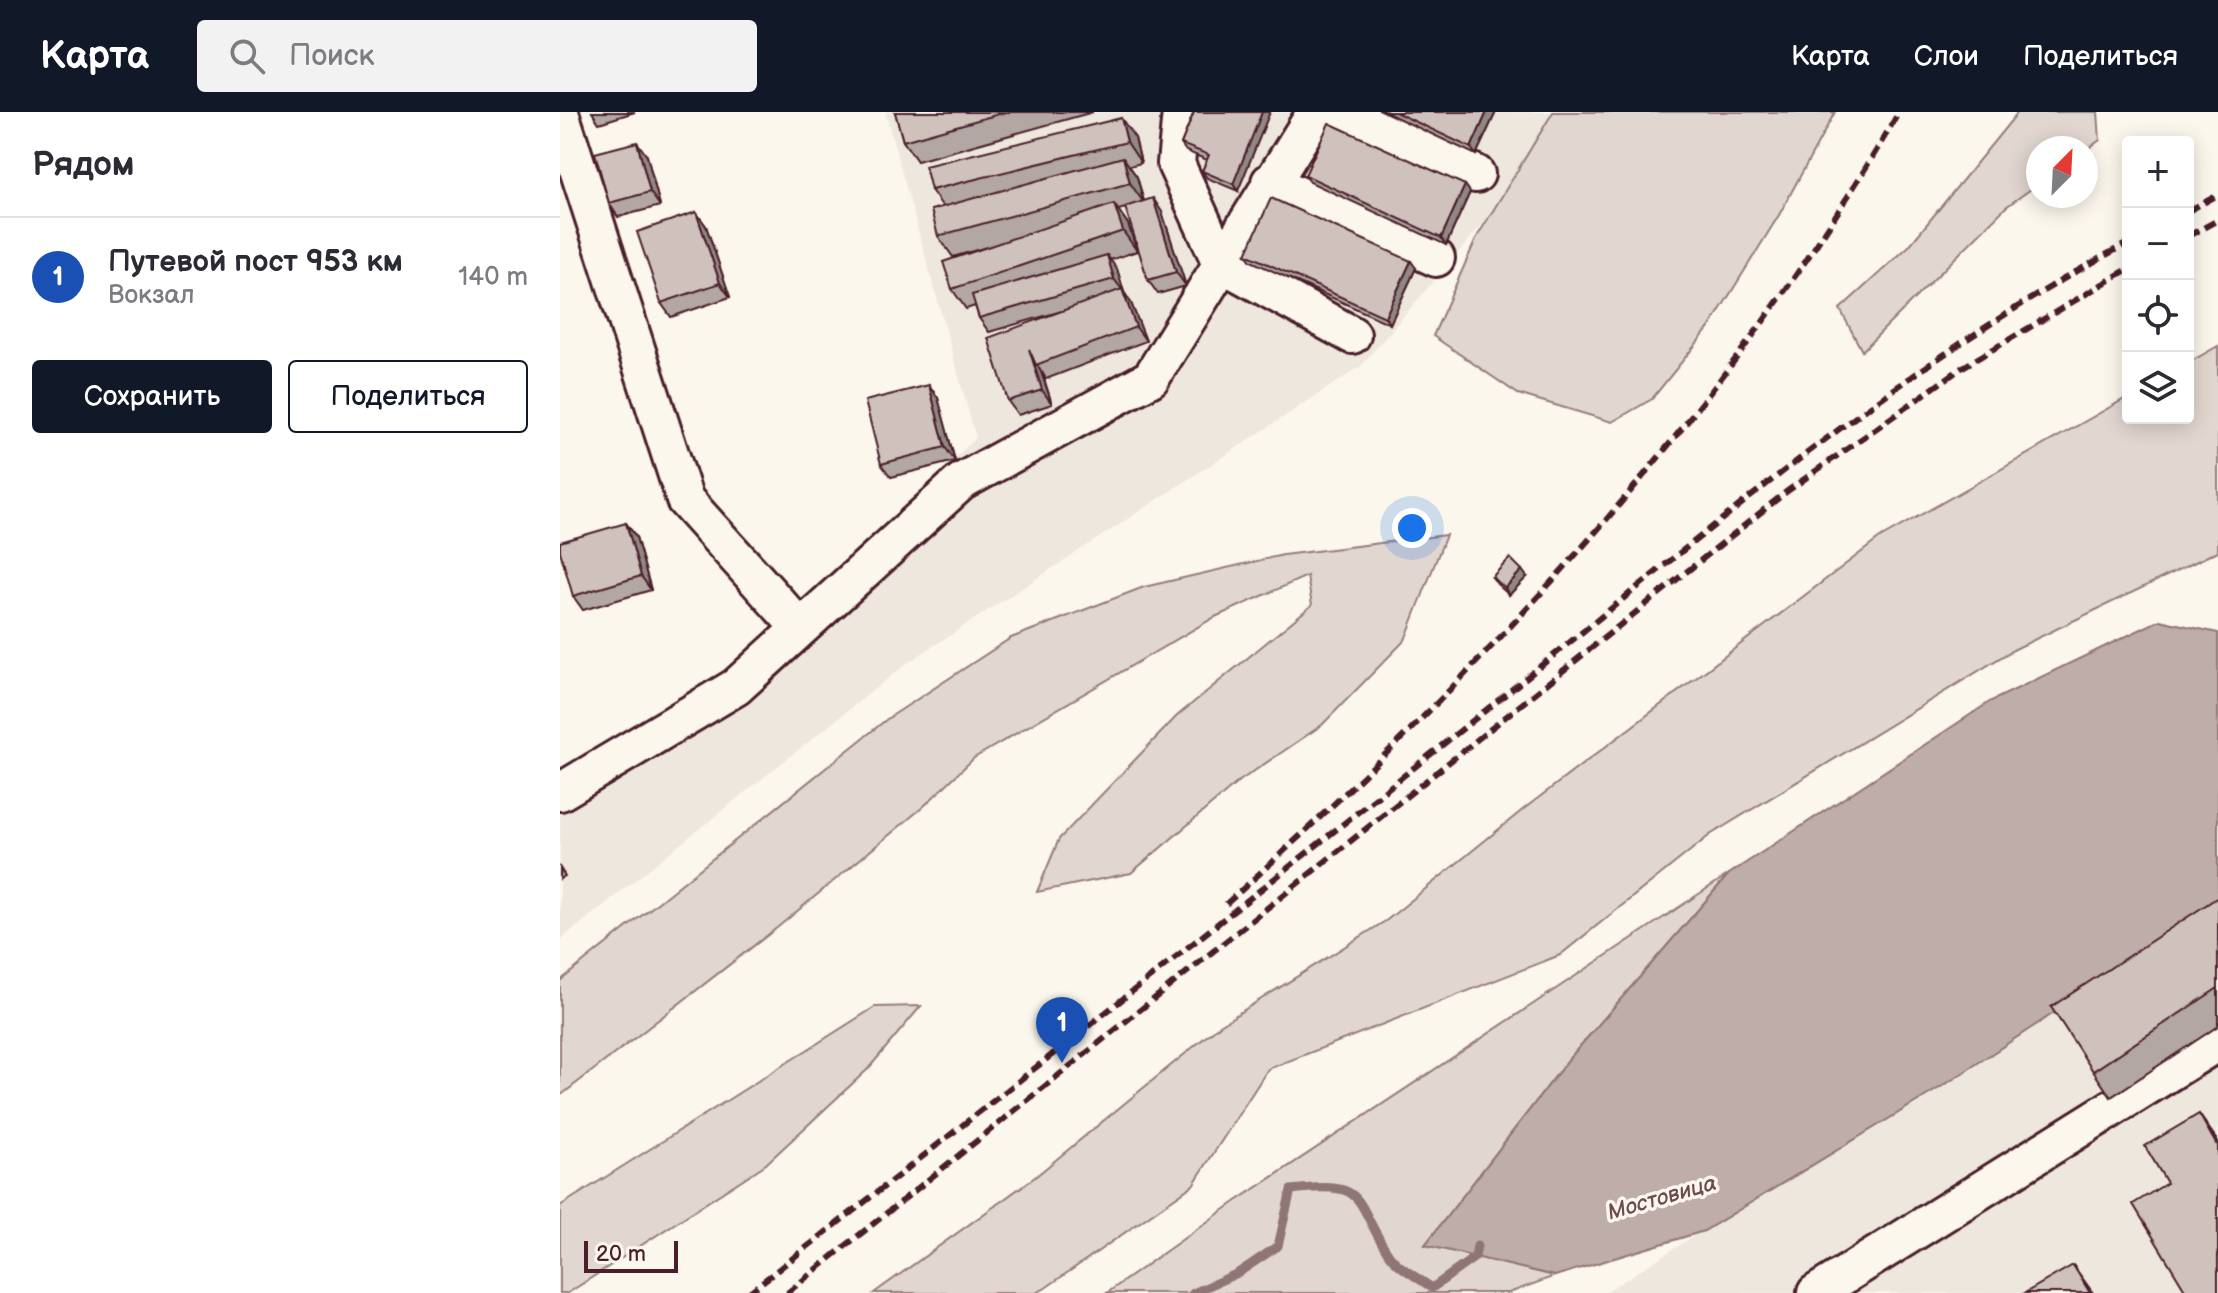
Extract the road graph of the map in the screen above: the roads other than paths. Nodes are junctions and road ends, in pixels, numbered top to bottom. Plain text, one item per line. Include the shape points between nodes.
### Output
1 (1181, 112) edge
2 (1316, 112) edge
3 (1339, 112) edge
4 (560, 113) edge
5 (1476, 174) dead end
6 (1270, 182) junction
7 (1436, 258) dead end
8 (1221, 263) junction
9 (1352, 335) dead end
10 (800, 628) junction
11 (560, 792) edge
12 (2218, 1042) edge
13 (1816, 1293) edge

1 - 8 lane via 1176,164
2 - 6 lane
3 - 5 lane
4 - 10 lane via 685,500
6 - 7 lane
6 - 8 lane
8 - 9 lane
8 - 10 lane via 1151,378 961,482
10 - 11 lane via 736,687
12 - 13 lane

